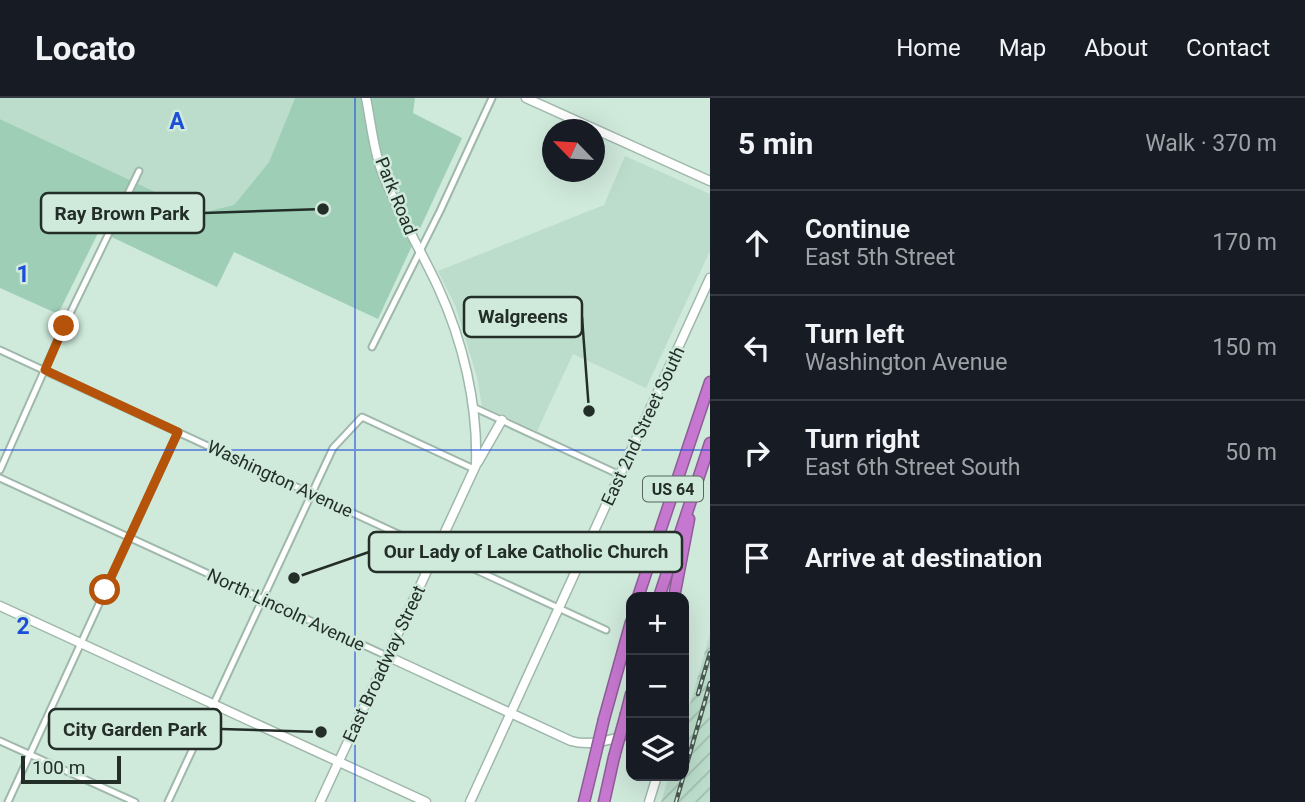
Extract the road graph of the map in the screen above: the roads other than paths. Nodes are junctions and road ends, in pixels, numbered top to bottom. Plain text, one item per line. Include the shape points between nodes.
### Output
1 (366, 98) edge
2 (492, 98) edge
3 (527, 98) edge
4 (139, 171) dead end
5 (710, 181) edge
6 (419, 251) junction
7 (710, 278) edge
8 (372, 347) dead end
9 (0, 350) edge
10 (45, 370) junction
11 (710, 382) edge
12 (473, 407) junction
13 (502, 420) junction
14 (178, 432) junction
15 (710, 443) edge
16 (475, 467) junction
17 (0, 470) edge
18 (620, 475) junction
19 (0, 478) edge
20 (697, 479) junction
21 (311, 493) junction
22 (129, 537) junction
23 (435, 551) junction
24 (640, 592) edge
25 (661, 592) edge
26 (675, 592) edge
27 (262, 599) junction
28 (0, 606) edge
29 (559, 608) junction
30 (606, 630) dead end
31 (626, 640) edge
32 (80, 642) junction
33 (387, 656) junction
34 (213, 704) junction
35 (511, 714) junction
36 (626, 714) edge
37 (626, 735) edge
38 (0, 740) edge
39 (30, 754) junction
40 (339, 762) junction
41 (655, 781) edge
42 (8, 802) edge
43 (135, 802) edge
44 (168, 802) edge
45 (320, 802) edge
46 (426, 802) edge
47 (470, 802) edge
48 (584, 802) edge
49 (604, 802) edge
50 (649, 802) edge

1 - 6 main road, Park Road via 381,169
2 - 6 street
3 - 5 main road
4 - 10 street
6 - 8 street
6 - 12 main road, Park Road via 447,309
7 - 18 main road, East 2nd Street South
9 - 10 street, Washington Avenue
10 - 14 street, Washington Avenue
10 - 17 street
11 - 24 highway, US 64
12 - 13 street
12 - 16 main road, East Broadway Street
13 - 16 main road
13 - 18 street
14 - 21 street, Washington Avenue
14 - 22 street
15 - 20 highway, US 64
16 - 21 street via 362,417 333,448
16 - 23 main road, East Broadway Street
18 - 29 main road, East 2nd Street South
19 - 22 street, North Lincoln Avenue
20 - 25 highway, US 64
20 - 26 highway
21 - 23 street, Washington Avenue
21 - 27 street
22 - 27 street, North Lincoln Avenue
22 - 32 street
23 - 29 street, Washington Avenue
23 - 33 main road, East Broadway Street
27 - 33 street, North Lincoln Avenue
27 - 34 street
28 - 32 main road
29 - 30 street, Washington Avenue
29 - 35 main road, East 2nd Street South
31 - 48 highway, bridge
32 - 34 main road
32 - 39 street
33 - 35 main road, North Lincoln Avenue
33 - 40 main road, East Broadway Street
34 - 40 main road
34 - 44 street
35 - 37 main road, North Lincoln Avenue via 582,744
35 - 47 main road, East 2nd Street South
36 - 49 highway, bridge
38 - 39 street
39 - 42 street
39 - 43 street
40 - 45 main road, East Broadway Street
40 - 46 main road
41 - 50 main road

